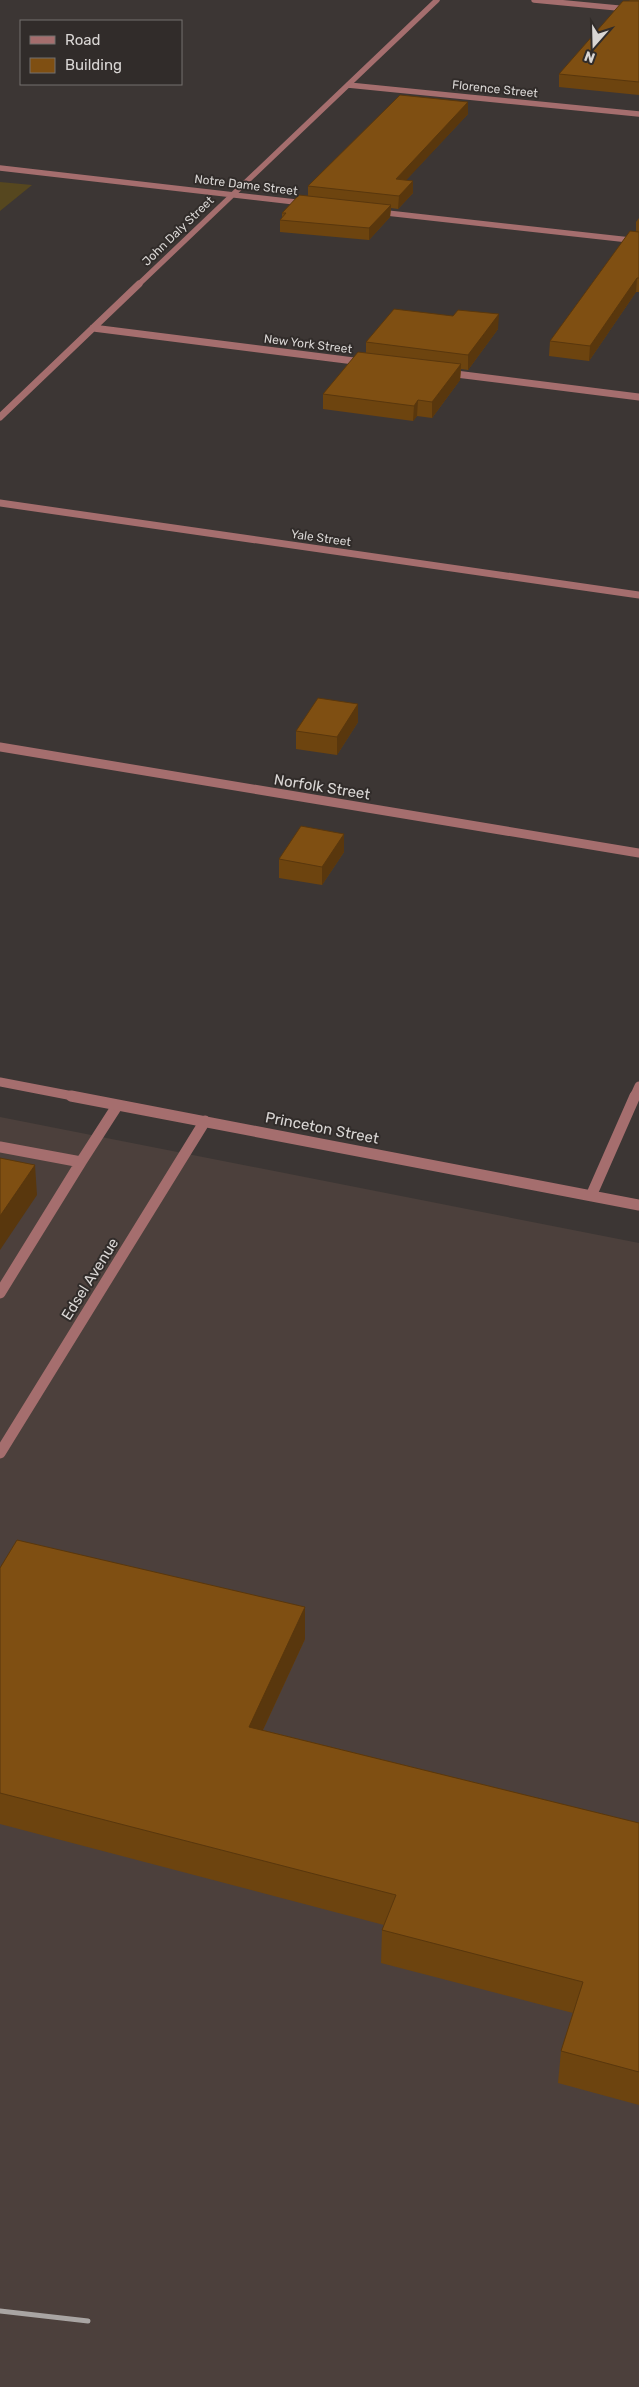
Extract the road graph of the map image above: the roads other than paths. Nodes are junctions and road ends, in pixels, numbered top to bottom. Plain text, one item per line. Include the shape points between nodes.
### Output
1 (437, 0) edge
2 (534, 0) edge
3 (639, 10) edge
4 (348, 85) junction
5 (639, 114) edge
6 (0, 168) edge
7 (232, 195) junction
8 (309, 204) edge
9 (368, 210) edge
10 (639, 241) edge
11 (93, 328) junction
12 (366, 363) edge
13 (444, 372) edge
14 (639, 397) edge
15 (0, 416) edge
16 (0, 503) edge
17 (639, 594) edge
18 (0, 747) edge
19 (639, 853) edge
20 (0, 1082) edge
21 (639, 1086) edge
22 (117, 1106) junction
23 (205, 1121) junction
24 (0, 1147) edge
25 (81, 1162) junction
26 (591, 1196) junction
27 (639, 1205) edge
28 (0, 1293) edge
29 (0, 1453) edge

1 - 4 street, John Daly Street
2 - 3 street
4 - 5 street, Florence Street
4 - 7 street, John Daly Street
6 - 7 street, Notre Dame Street
7 - 8 street, Notre Dame Street
7 - 11 street, John Daly Street
9 - 10 street
11 - 12 street, New York Street
11 - 15 street, John Daly Street
13 - 14 street
16 - 17 street, Yale Street
18 - 19 street, Norfolk Street
20 - 22 street, Princeton Street
21 - 26 street
22 - 23 street, Princeton Street
22 - 25 street
23 - 26 street, Princeton Street
23 - 29 street, Edsel Avenue
24 - 25 street
25 - 28 street
26 - 27 street, Princeton Street

